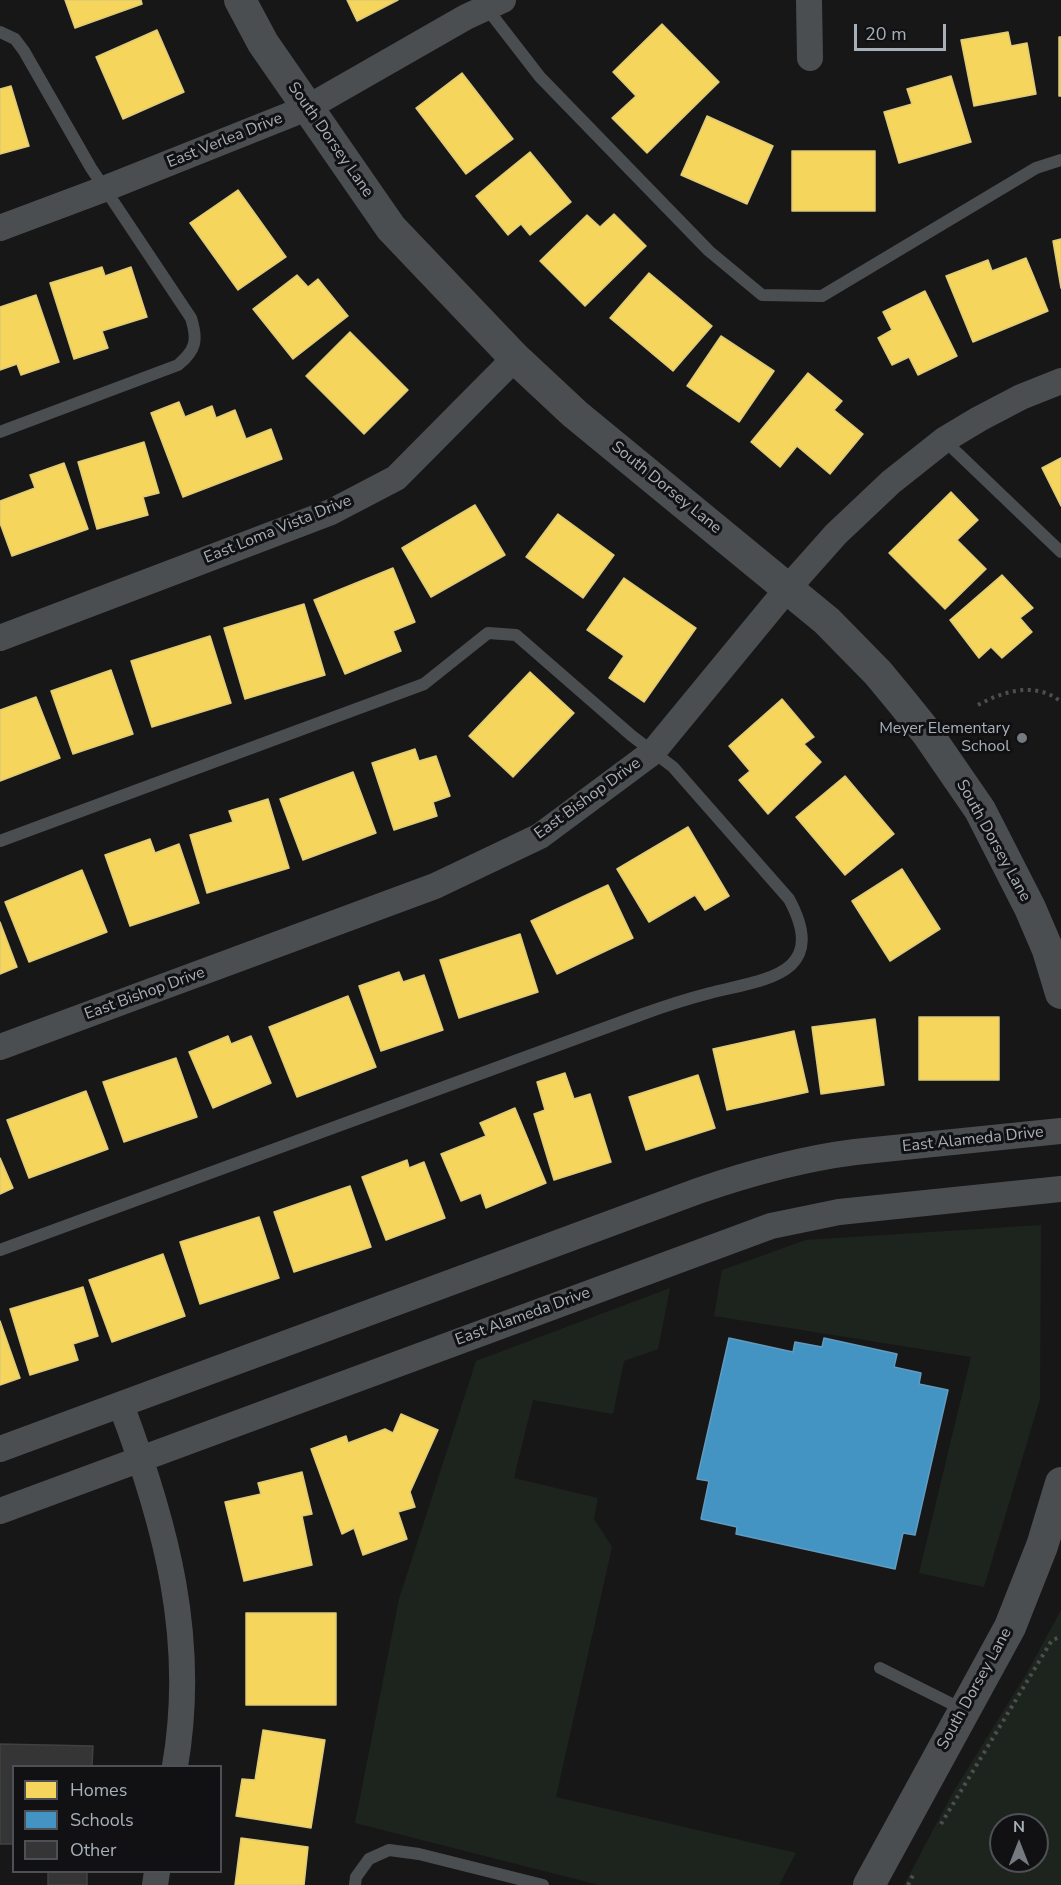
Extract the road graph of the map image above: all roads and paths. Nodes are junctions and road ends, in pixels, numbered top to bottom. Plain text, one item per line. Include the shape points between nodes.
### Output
1 (240, 0) edge
2 (809, 0) edge
3 (490, 2) edge
4 (0, 32) edge
5 (810, 58) dead end
6 (307, 108) junction
7 (1061, 160) edge
8 (104, 189) junction
9 (0, 228) edge
10 (515, 358) junction
11 (1061, 381) edge
12 (0, 432) edge
13 (944, 440) junction
14 (1061, 552) edge
15 (788, 588) junction
16 (0, 638) edge
17 (1061, 702) edge
18 (978, 705) dead end
19 (652, 752) junction
20 (0, 841) edge
21 (1061, 993) edge
22 (0, 1047) edge
23 (1061, 1131) edge
24 (1061, 1190) edge
25 (0, 1250) edge
26 (121, 1405) junction
27 (0, 1449) edge
28 (141, 1459) junction
29 (1061, 1483) edge
30 (0, 1511) edge
31 (1061, 1637) edge
32 (880, 1668) dead end
33 (964, 1710) junction
34 (175, 1765) edge
35 (937, 1831) dead end
36 (917, 1867) dead end
37 (355, 1885) edge
38 (543, 1885) edge
39 (869, 1885) edge
40 (908, 1885) edge

1 - 6 street, South Dorsey Lane via 263,43
2 - 5 street
3 - 6 street, East Verlea Drive
3 - 7 lane via 540,77 710,251 762,295 822,296 1036,168
4 - 8 lane via 15,39 24,51
6 - 8 street, East Verlea Drive
6 - 10 street, South Dorsey Lane via 391,228
8 - 9 street, East Verlea Drive
8 - 12 lane via 191,318 195,345 178,365
10 - 15 street, South Dorsey Lane via 575,414
10 - 16 street, East Loma Vista Drive via 396,478 331,512
11 - 13 street, East Bishop Drive via 1021,397
13 - 14 lane
13 - 15 street, East Bishop Drive via 864,507
15 - 19 street, East Bishop Drive
15 - 21 street, South Dorsey Lane via 878,673 949,764 980,810 1025,898
17 - 18 path via 1037,690 1014,690
19 - 20 lane via 516,635 488,633 424,684
19 - 22 street, East Bishop Drive via 540,836 435,886
19 - 25 lane via 673,768 789,899 801,931 800,950 792,965 780,975 643,1014
23 - 26 street, East Alameda Drive via 855,1152 763,1169
24 - 28 street, East Alameda Drive via 839,1212 771,1226
26 - 27 street, East Alameda Drive
26 - 28 street
28 - 30 street, East Alameda Drive
28 - 34 street via 162,1530 181,1632 182,1695
29 - 33 street, South Dorsey Lane via 1014,1618
31 - 35 path via 1052,1640
32 - 33 lane
33 - 39 street, South Dorsey Lane
36 - 40 path
37 - 38 lane via 369,1859 389,1850

